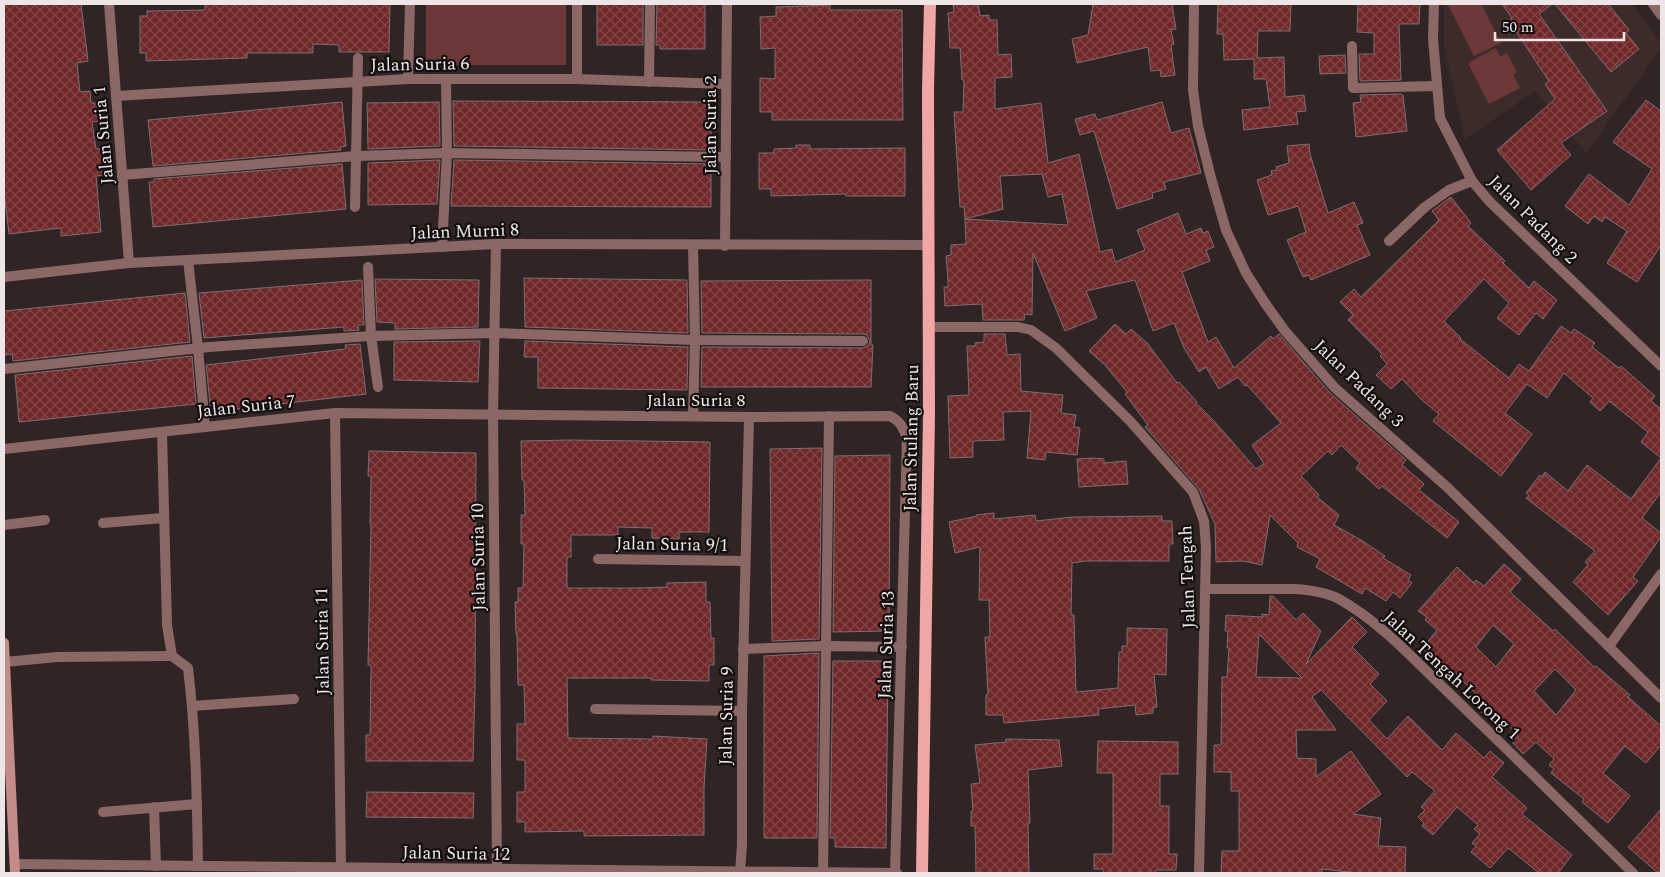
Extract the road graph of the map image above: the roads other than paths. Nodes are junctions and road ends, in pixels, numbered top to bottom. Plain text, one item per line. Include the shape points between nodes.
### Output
1 (110, 4) edge
2 (410, 4) edge
3 (577, 4) edge
4 (650, 4) edge
5 (727, 4) edge
6 (930, 4) edge
7 (1194, 4) edge
8 (1434, 4) edge
9 (1653, 4) edge
10 (1661, 15) edge
11 (1352, 46) dead end
12 (358, 58) dead end
13 (408, 79) junction
14 (446, 79) junction
15 (577, 79) junction
16 (358, 82) junction
17 (649, 82) junction
18 (726, 84) junction
19 (1437, 86) junction
20 (116, 96) junction
21 (448, 153) junction
22 (357, 156) junction
23 (726, 157) junction
24 (122, 175) junction
25 (1472, 181) junction
26 (355, 206) dead end
27 (1389, 241) dead end
28 (496, 244) junction
29 (928, 245) junction
30 (693, 246) junction
31 (724, 246) junction
32 (442, 247) junction
33 (188, 260) junction
34 (129, 263) junction
35 (368, 267) dead end
36 (4, 278) edge
37 (930, 327) junction
38 (495, 333) junction
39 (371, 336) junction
40 (695, 340) junction
41 (863, 341) dead end
42 (198, 348) junction
43 (1661, 366) edge
44 (4, 369) edge
45 (378, 386) dead end
46 (335, 413) junction
47 (493, 414) junction
48 (693, 416) junction
49 (829, 416) junction
50 (749, 417) junction
51 (898, 420) joint
52 (205, 427) junction
53 (162, 432) junction
54 (4, 449) edge
55 (163, 518) junction
56 (46, 520) dead end
57 (103, 524) dead end
58 (4, 525) edge
59 (598, 559) dead end
60 (745, 561) junction
61 (1661, 574) edge
62 (1206, 589) junction
63 (4, 643) edge
64 (826, 646) junction
65 (1609, 646) junction
66 (902, 647) junction
67 (743, 649) junction
68 (172, 656) junction
69 (5, 662) edge
70 (1661, 698) edge
71 (294, 699) dead end
72 (192, 706) junction
73 (595, 709) dead end
74 (742, 712) junction
75 (8, 800) edge
76 (197, 804) junction
77 (154, 807) junction
78 (103, 812) dead end
79 (156, 866) junction
80 (198, 866) junction
81 (341, 868) junction
82 (15, 869) edge
83 (498, 869) junction
84 (307, 871) edge
85 (602, 872) edge
86 (626, 872) edge
87 (740, 872) junction
88 (823, 873) edge
89 (896, 873) edge
90 (922, 873) edge
91 (1199, 873) edge
92 (1633, 873) edge

1 - 20 street, Jalan Suria 1
2 - 13 street
3 - 15 street
4 - 17 street
5 - 18 street, Jalan Suria 2
6 - 29 main road, Jalan Stulang Baru
7 - 65 street, Jalan Padang 3 via 1194,90 1198,126 1226,230 1246,273 1265,303 1335,388 1447,487
8 - 19 street, Jalan Padang 2
9 - 10 street
11 - 19 street via 1353,88
12 - 16 street
13 - 14 street, Jalan Suria 6
13 - 16 street, Jalan Suria 6
14 - 15 street, Jalan Suria 6
14 - 21 street
15 - 17 street, Jalan Suria 6
16 - 20 street, Jalan Suria 6
16 - 22 street
17 - 18 street, Jalan Suria 6
18 - 23 street, Jalan Suria 2
19 - 25 street, Jalan Padang 2 via 1440,118
20 - 24 street, Jalan Suria 1
21 - 22 street
21 - 23 street
21 - 32 street
22 - 24 street
22 - 26 street
23 - 31 street, Jalan Suria 2
24 - 34 street, Jalan Suria 1
25 - 27 street via 1449,190 1424,207
25 - 43 street, Jalan Padang 2
28 - 30 street, Jalan Murni 8
28 - 32 street, Jalan Murni 8
28 - 38 street, Jalan Suria 10
29 - 31 street, Jalan Murni 8
29 - 37 main road, Jalan Stulang Baru
30 - 31 street, Jalan Murni 8
30 - 40 street
32 - 33 street, Jalan Murni 8
33 - 34 street, Jalan Murni 8
33 - 42 street
34 - 36 street, Jalan Murni 8
35 - 39 street
37 - 62 street, Jalan Tengah via 1018,327 1031,330 1056,348 1130,421 1193,492 1204,520
37 - 90 main road, Jalan Stulang Baru
38 - 39 street
38 - 40 street
38 - 47 street, Jalan Suria 10
39 - 42 street
39 - 45 street
40 - 41 street
40 - 48 street
42 - 44 street
42 - 52 street
46 - 47 street, Jalan Suria 7
46 - 52 street, Jalan Suria 7
46 - 81 street, Jalan Suria 11
47 - 48 street, Jalan Suria 8
47 - 83 street, Jalan Suria 10
48 - 50 street, Jalan Suria 8
49 - 50 street, Jalan Suria 8
49 - 51 street, Jalan Suria 8 via 882,415
49 - 64 street
50 - 60 street, Jalan Suria 9
51 - 66 street, Jalan Suria 13 via 907,438
52 - 53 street, Jalan Suria 7
53 - 54 street, Jalan Suria 7
53 - 55 street
55 - 57 street
55 - 68 street via 167,625
56 - 58 street
59 - 60 street, Jalan Suria 9/1
60 - 67 street, Jalan Suria 9
61 - 65 street
62 - 91 street, Jalan Tengah
62 - 92 street, Jalan Tengah Lorong 1 via 1309,590 1337,598 1365,616
63 - 69 main road
64 - 66 street
64 - 67 street
64 - 88 street
65 - 70 street, Jalan Padang 3
66 - 89 street, Jalan Suria 13
67 - 74 street, Jalan Suria 9
68 - 69 street via 58,657
68 - 72 street via 188,668
69 - 75 main road
71 - 72 street
72 - 76 street
73 - 74 street
74 - 87 street, Jalan Suria 9
75 - 82 main road
76 - 77 street
76 - 80 street
77 - 78 street
77 - 79 street
79 - 80 street, Jalan Suria 12
79 - 82 street, Jalan Suria 12
80 - 84 street, Jalan Suria 12
81 - 83 street, Jalan Suria 12
81 - 84 street, Jalan Suria 12
83 - 85 street, Jalan Suria 12
85 - 86 street, Jalan Suria 12
86 - 87 street, Jalan Suria 12
87 - 88 street, Jalan Suria 12
88 - 89 street, Jalan Suria 12

